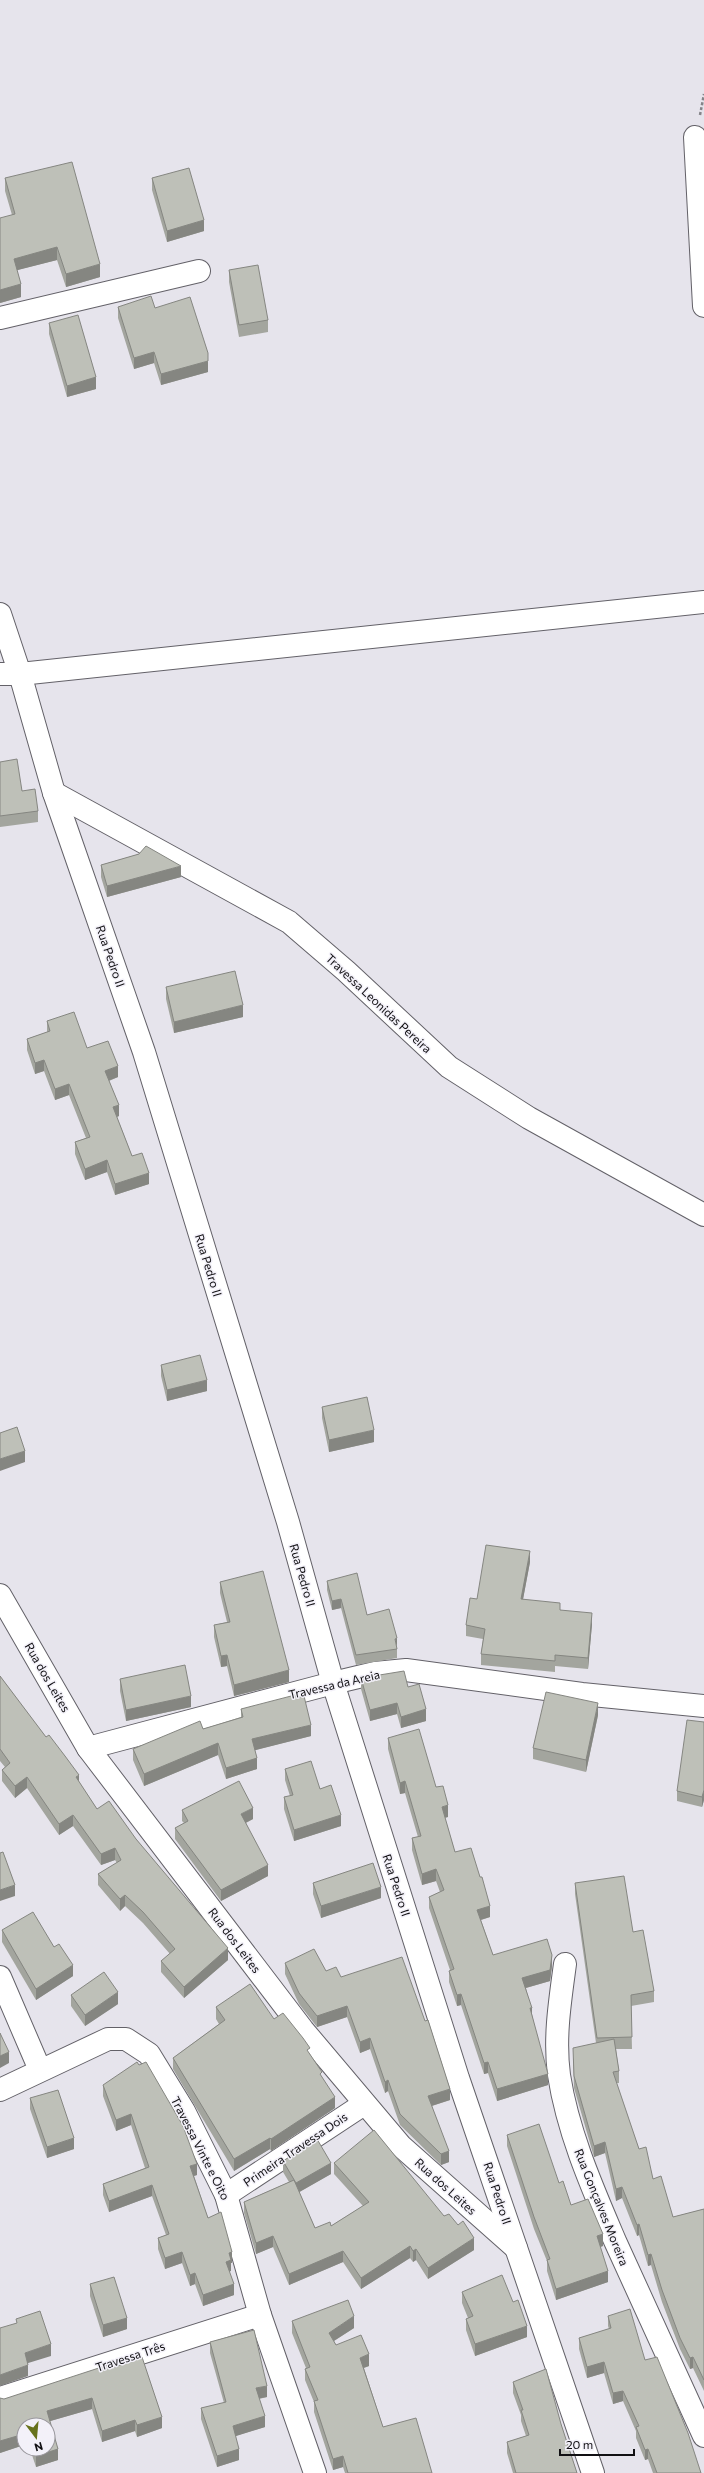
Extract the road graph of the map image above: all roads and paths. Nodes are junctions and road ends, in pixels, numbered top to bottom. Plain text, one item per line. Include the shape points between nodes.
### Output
1 (695, 137) dead end
2 (199, 271) dead end
3 (704, 306) edge
4 (0, 318) edge
5 (704, 602) edge
6 (0, 614) edge
7 (10, 674) edge
8 (54, 793) junction
9 (704, 1214) edge
10 (0, 1595) edge
11 (333, 1682) junction
12 (704, 1706) edge
13 (88, 1748) junction
14 (565, 1964) dead end
15 (0, 1977) edge
16 (40, 2070) junction
17 (0, 2090) edge
18 (364, 2104) junction
19 (226, 2195) junction
20 (517, 2248) junction
21 (260, 2315) junction
22 (0, 2398) edge
23 (704, 2436) edge
24 (315, 2473) edge
25 (593, 2473) edge

1 - 3 street
2 - 4 street
5 - 7 street
6 - 7 street, Rua Pedro II
7 - 8 street, Rua Pedro II
8 - 9 street, Travessa Leonidas Pereira via 289,922 449,1067 528,1118
8 - 11 street, Rua Pedro II via 146,1059 288,1522
10 - 13 street, Rua dos Leites
11 - 12 street, Travessa da Areia via 375,1673 406,1670 582,1694
11 - 13 street, Travessa da Areia
11 - 20 street, Rua Pedro II via 458,2078
13 - 18 street, Rua dos Leites via 303,2030
14 - 23 street, Rua Gonçalves Moreira via 558,2016 558,2044 559,2074 568,2122 596,2196
15 - 16 street
16 - 17 street, Travessa Vinte e Oito
16 - 19 street, Travessa Vinte e Oito via 108,2039 126,2039 137,2044 149,2054 184,2111
18 - 19 street, Primeira Travessa Dois
18 - 20 street, Rua dos Leites via 401,2146
19 - 21 street, Travessa Vinte e Oito
20 - 25 street, Rua Pedro II
21 - 22 street, Travessa Três
21 - 24 street, Travessa Vinte e Oito

